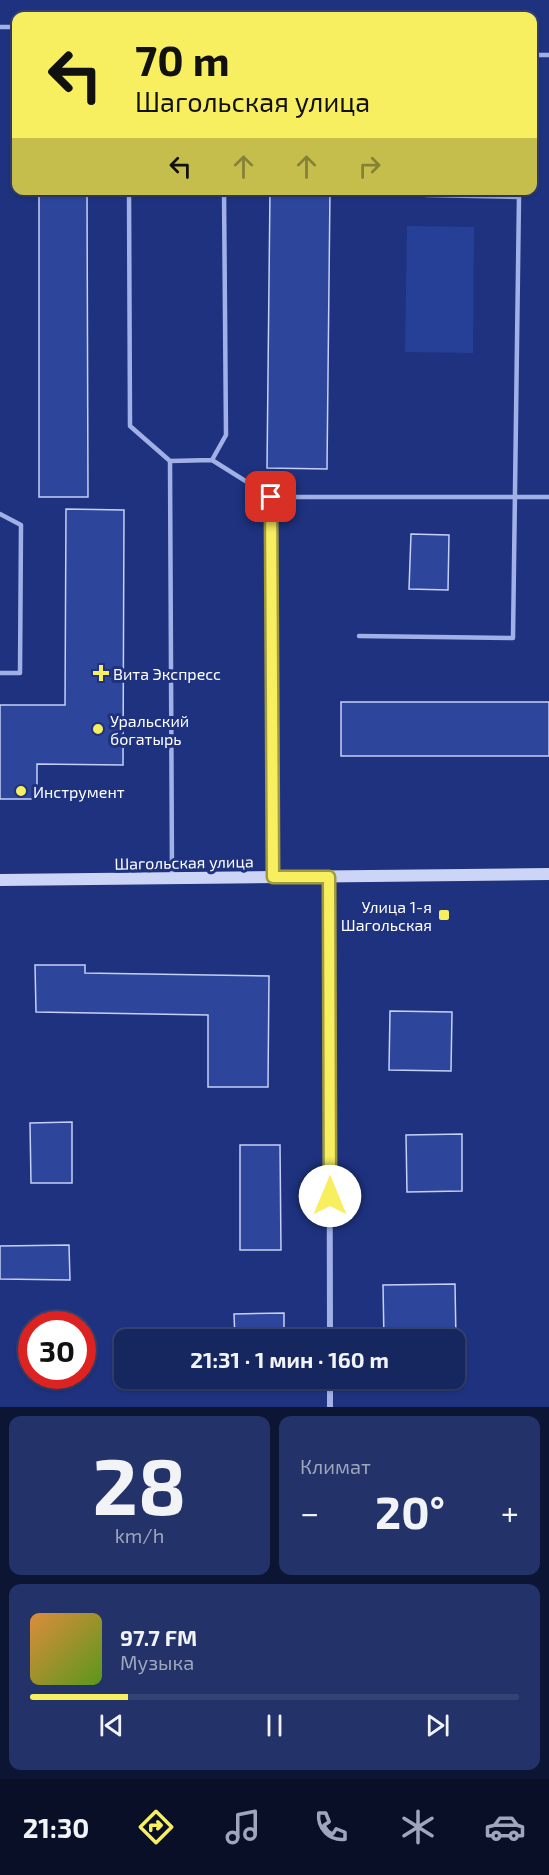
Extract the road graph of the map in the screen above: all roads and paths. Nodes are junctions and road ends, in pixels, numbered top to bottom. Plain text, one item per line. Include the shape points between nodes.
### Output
1 (129, 195) edge
2 (224, 195) edge
3 (426, 195) edge
4 (212, 460) junction
5 (170, 461) junction
6 (514, 496) junction
7 (271, 497) junction
8 (549, 497) edge
9 (0, 514) edge
10 (358, 636) dead end
11 (0, 673) edge
12 (549, 874) edge
13 (273, 877) junction
14 (329, 877) junction
15 (172, 878) junction
16 (0, 880) edge
17 (330, 1329) edge
18 (330, 1389) edge
19 (330, 1407) edge

1 - 5 lane via 130,426
2 - 4 lane via 226,435
3 - 6 lane via 519,197
4 - 5 lane
4 - 7 lane
5 - 15 lane
6 - 7 lane
6 - 8 lane
6 - 10 lane via 513,638
7 - 13 lane
9 - 11 lane via 21,525 20,673
12 - 14 main road, Шагольская улица
13 - 14 main road, Шагольская улица
13 - 15 main road, Шагольская улица
14 - 17 street
15 - 16 main road, Шагольская улица
18 - 19 street

